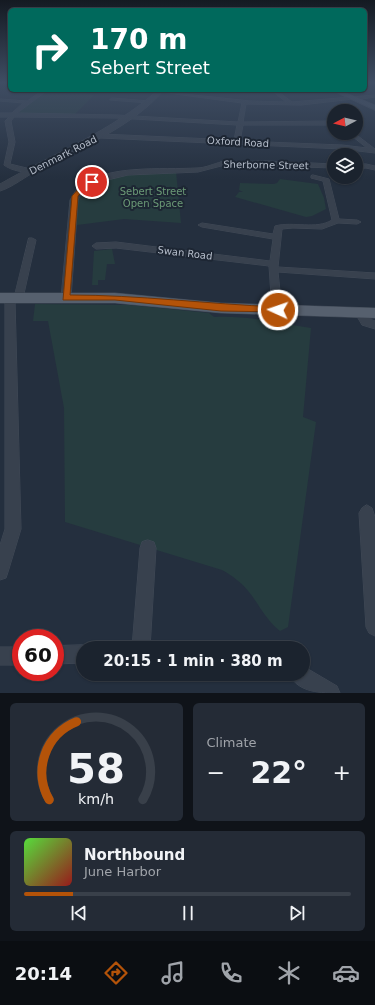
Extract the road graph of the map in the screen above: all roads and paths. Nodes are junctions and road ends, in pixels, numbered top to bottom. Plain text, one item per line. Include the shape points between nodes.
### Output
1 (135, 114) edge
2 (242, 114) edge
3 (0, 115) edge
4 (12, 115) junction
5 (132, 117) junction
6 (240, 123) junction
7 (327, 123) edge
8 (101, 136) junction
9 (360, 140) edge
10 (237, 141) junction
11 (375, 151) edge
12 (10, 153) junction
13 (0, 154) edge
14 (327, 166) edge
15 (363, 166) edge
16 (366, 166) junction
17 (375, 168) edge
18 (32, 170) junction
19 (313, 177) dead end
20 (1, 187) edge
21 (357, 222) dead end
22 (333, 223) junction
23 (202, 225) dead end
24 (276, 237) junction
25 (31, 240) dead end
26 (96, 246) dead end
27 (273, 266) junction
28 (375, 276) edge
29 (10, 298) edge
30 (66, 298) junction
31 (278, 310) junction
32 (366, 313) edge
33 (375, 325) edge
34 (367, 513) dead end
35 (148, 548) dead end
36 (0, 572) edge
37 (375, 627) edge
38 (141, 641) edge
39 (76, 654) edge
40 (64, 655) edge
41 (0, 656) edge
42 (12, 656) edge
43 (310, 681) edge
44 (330, 693) edge

1 - 5 street, Denmark Road
2 - 6 street
3 - 4 street
4 - 5 street
4 - 12 street via 7,129 12,142
5 - 6 street
5 - 8 street, Denmark Road
6 - 7 street
6 - 10 street
8 - 10 street, Oxford Road
8 - 18 street, Denmark Road
9 - 11 street
10 - 11 street, Oxford Road
11 - 16 street
12 - 13 street
12 - 18 street via 8,167
14 - 30 street, Sherborne Street via 229,163 199,170 133,173 87,184 78,191 74,200
15 - 16 street
16 - 17 street
18 - 20 street, Denmark Road
19 - 22 street via 326,178
21 - 22 street
22 - 24 street via 321,228 286,225 278,228
23 - 24 street
24 - 27 street
25 - 29 street
26 - 27 street, Swan Road via 116,245
27 - 28 street, Swan Road
27 - 31 street
29 - 30 main road
29 - 36 street via 13,529
30 - 31 main road via 115,298 221,308
31 - 32 main road
32 - 33 street via 366,322
34 - 37 street
35 - 38 street
39 - 40 street
41 - 42 street
43 - 44 street

